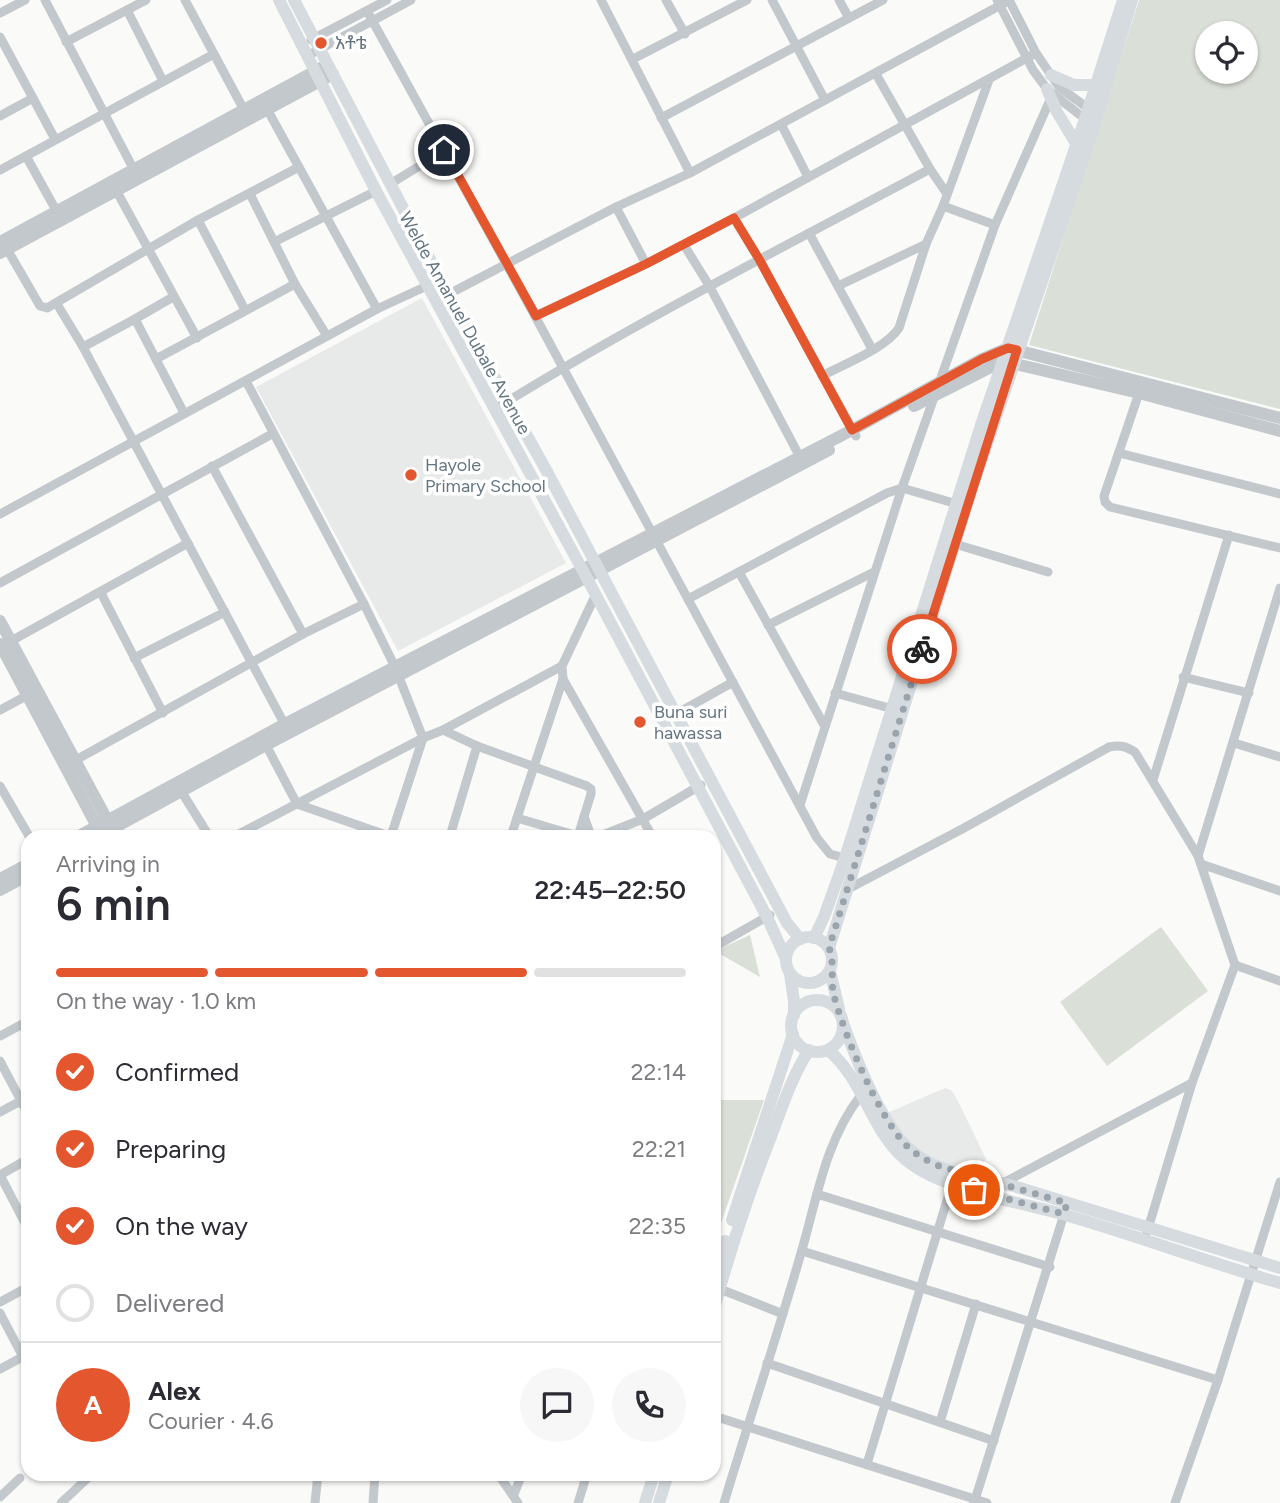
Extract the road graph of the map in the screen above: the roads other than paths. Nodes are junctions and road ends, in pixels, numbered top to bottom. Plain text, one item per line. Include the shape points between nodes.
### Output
1 (25, 0) edge
2 (45, 0) edge
3 (146, 0) edge
4 (185, 0) edge
5 (279, 0) edge
6 (295, 0) edge
7 (411, 0) edge
8 (601, 0) edge
9 (666, 0) edge
10 (747, 0) edge
11 (772, 0) edge
12 (839, 0) edge
13 (883, 0) edge
14 (1010, 0) edge
15 (1123, 0) edge
16 (1132, 0) edge
17 (381, 2) edge
18 (998, 3) edge
19 (127, 10) junction
20 (367, 11) junction
21 (0, 13) edge
22 (384, 14) junction
23 (849, 18) junction
24 (373, 20) junction
25 (685, 34) junction
26 (0, 37) edge
27 (66, 42) junction
28 (317, 44) junction
29 (797, 46) junction
30 (304, 51) junction
31 (1036, 53) junction
32 (214, 54) junction
33 (1026, 58) junction
34 (634, 59) junction
35 (330, 69) junction
36 (876, 74) junction
37 (1051, 75) junction
38 (317, 76) junction
39 (989, 80) junction
40 (163, 81) junction
41 (1096, 85) junction
42 (1049, 95) junction
43 (33, 98) junction
44 (825, 100) junction
45 (267, 109) junction
46 (244, 110) junction
47 (104, 111) junction
48 (1087, 114) junction
49 (0, 116) edge
50 (661, 118) junction
51 (781, 124) junction
52 (905, 125) junction
53 (55, 139) junction
54 (1077, 145) junction
55 (444, 150) junction
56 (26, 156) junction
57 (299, 167) junction
58 (930, 169) junction
59 (0, 170) edge
60 (134, 170) junction
61 (690, 173) junction
62 (808, 177) junction
63 (390, 184) junction
64 (116, 190) junction
65 (376, 191) junction
66 (250, 194) junction
67 (947, 194) junction
68 (943, 206) junction
69 (616, 207) junction
70 (57, 212) junction
71 (326, 217) junction
72 (734, 218) junction
73 (198, 220) junction
74 (995, 225) junction
75 (809, 233) junction
76 (274, 242) junction
77 (684, 244) junction
78 (926, 244) junction
79 (2, 248) edge
80 (148, 249) junction
81 (759, 259) junction
82 (646, 264) junction
83 (507, 266) junction
84 (440, 280) junction
85 (295, 284) junction
86 (428, 286) junction
87 (838, 286) junction
88 (710, 287) junction
89 (173, 297) junction
90 (442, 298) junction
91 (57, 304) junction
92 (377, 309) junction
93 (245, 310) junction
94 (536, 316) junction
95 (135, 319) junction
96 (327, 336) junction
97 (197, 338) junction
98 (83, 347) junction
99 (872, 349) junction
100 (1010, 356) junction
101 (156, 359) junction
102 (562, 368) junction
103 (822, 376) junction
104 (246, 381) junction
105 (936, 390) junction
106 (1139, 393) junction
107 (501, 406) junction
108 (184, 413) junction
109 (1280, 418) edge
110 (1280, 430) edge
111 (854, 433) junction
112 (272, 434) junction
113 (133, 441) junction
114 (1119, 453) junction
115 (801, 460) junction
116 (212, 466) junction
117 (902, 488) junction
118 (162, 494) junction
119 (1280, 494) edge
120 (957, 504) junction
121 (0, 514) edge
122 (1229, 535) junction
123 (655, 536) junction
124 (188, 543) junction
125 (955, 544) junction
126 (1280, 548) edge
127 (590, 570) junction
128 (739, 572) junction
129 (874, 572) junction
130 (1048, 572) dead end
131 (0, 583) edge
132 (1280, 588) edge
133 (101, 593) junction
134 (596, 594) junction
135 (688, 599) junction
136 (363, 604) junction
137 (225, 612) junction
138 (0, 621) edge
139 (1275, 623) edge
140 (768, 625) junction
141 (303, 634) junction
142 (3, 644) edge
143 (134, 658) junction
144 (253, 664) junction
145 (562, 666) junction
146 (641, 666) junction
147 (396, 672) junction
148 (1183, 677) junction
149 (564, 678) junction
150 (733, 682) junction
151 (835, 693) junction
152 (1249, 693) junction
153 (28, 695) junction
154 (893, 709) junction
155 (0, 710) edge
156 (163, 713) junction
157 (676, 714) junction
158 (824, 725) junction
159 (287, 729) junction
160 (443, 730) junction
161 (423, 738) junction
162 (1234, 743) junction
163 (265, 745) junction
164 (477, 746) junction
165 (1280, 757) edge
166 (74, 761) junction
167 (533, 766) junction
168 (710, 780) junction
169 (1153, 780) junction
170 (0, 786) edge
171 (698, 787) junction
172 (181, 791) junction
173 (297, 804) junction
174 (800, 805) junction
175 (584, 816) junction
176 (517, 818) junction
177 (643, 819) junction
178 (26, 830) edge
179 (105, 830) edge
180 (106, 830) edge
181 (108, 830) edge
182 (108, 830) edge
183 (205, 830) edge
184 (247, 830) edge
185 (373, 830) edge
186 (392, 830) edge
187 (452, 830) edge
188 (513, 830) edge
189 (558, 830) edge
190 (580, 830) edge
191 (589, 830) edge
192 (615, 830) edge
193 (649, 830) edge
194 (721, 830) edge
195 (721, 830) edge
196 (845, 858) junction
197 (1199, 860) junction
198 (21, 868) edge
199 (0, 878) edge
200 (21, 879) edge
201 (848, 889) junction
202 (0, 890) edge
203 (1280, 891) edge
204 (779, 909) junction
205 (767, 917) junction
206 (814, 938) junction
207 (800, 939) junction
208 (721, 943) edge
209 (829, 948) junction
210 (786, 959) junction
211 (1235, 964) junction
212 (830, 971) junction
213 (790, 974) junction
214 (1280, 981) edge
215 (793, 1016) junction
216 (842, 1018) junction
217 (21, 1025) edge
218 (793, 1034) junction
219 (0, 1036) edge
220 (828, 1049) junction
221 (809, 1050) junction
222 (0, 1061) edge
223 (1192, 1083) junction
224 (21, 1094) edge
225 (861, 1095) junction
226 (21, 1101) edge
227 (0, 1112) edge
228 (21, 1163) edge
229 (946, 1178) junction
230 (1280, 1182) edge
231 (1003, 1183) junction
232 (817, 1194) junction
233 (1066, 1209) junction
234 (21, 1215) edge
235 (1149, 1226) junction
236 (937, 1231) junction
237 (1144, 1240) junction
238 (802, 1251) junction
239 (721, 1252) edge
240 (1254, 1260) junction
241 (1050, 1267) junction
242 (1280, 1268) edge
243 (721, 1274) edge
244 (1249, 1274) junction
245 (1280, 1283) edge
246 (721, 1287) edge
247 (922, 1287) junction
248 (21, 1291) edge
249 (0, 1302) edge
250 (976, 1304) junction
251 (0, 1313) edge
252 (783, 1314) junction
253 (1032, 1322) junction
254 (21, 1348) edge
255 (21, 1358) edge
256 (767, 1363) junction
257 (0, 1369) edge
258 (1218, 1380) junction
259 (885, 1405) junction
260 (721, 1418) edge
261 (940, 1422) junction
262 (747, 1427) junction
263 (994, 1441) junction
264 (867, 1464) junction
265 (20, 1478) dead end
266 (85, 1481) edge
267 (317, 1481) edge
268 (375, 1481) edge
269 (504, 1481) edge
270 (519, 1481) edge
271 (585, 1481) edge
272 (652, 1481) edge
273 (665, 1481) edge
274 (514, 1493) junction
275 (0, 1497) edge
276 (975, 1501) edge
277 (61, 1503) edge
278 (315, 1503) edge
279 (373, 1503) edge
280 (518, 1503) edge
281 (578, 1503) edge
282 (645, 1503) edge
283 (659, 1503) edge
284 (724, 1503) edge
285 (987, 1503) edge
286 (1175, 1503) edge

1 - 21 street
2 - 27 street
3 - 19 street
4 - 32 street
5 - 30 main road
6 - 28 main road, Welde Amanuel Dubale Avenue
7 - 22 street
8 - 34 street
9 - 25 street
10 - 25 street
11 - 29 street
12 - 23 street
13 - 23 street
14 - 18 street
14 - 31 street
15 - 41 main road
16 - 100 main road via 1086,152
17 - 20 street
17 - 22 street
18 - 33 street
18 - 36 street
19 - 27 street
19 - 40 street
20 - 24 street
20 - 28 street
22 - 24 street
23 - 29 street
24 - 28 street
24 - 55 street
25 - 34 street
26 - 43 street
27 - 47 street
28 - 30 street
28 - 35 main road, Welde Amanuel Dubale Avenue
29 - 44 street
29 - 50 street
30 - 38 main road
31 - 33 street
31 - 37 street
32 - 40 street
32 - 46 street
33 - 39 street
33 - 42 street
34 - 50 street
35 - 38 street
35 - 63 main road, Welde Amanuel Dubale Avenue
36 - 44 street
36 - 52 street
37 - 41 main road via 1074,85
37 - 48 street
38 - 45 street
38 - 46 street
38 - 65 main road
39 - 52 street
39 - 67 street
40 - 47 street
41 - 48 main road
42 - 48 street
42 - 54 main road
42 - 74 street
43 - 49 street
43 - 53 street
44 - 51 street
45 - 57 street
45 - 64 street
46 - 60 street
47 - 53 street
47 - 60 street
48 - 54 main road
50 - 61 street
51 - 61 street
51 - 62 street
52 - 58 street
52 - 62 street
53 - 56 street
54 - 100 main road
55 - 63 street
55 - 83 street
56 - 59 street
56 - 70 street
57 - 66 street
57 - 71 street
58 - 67 street
58 - 75 street
60 - 70 street
61 - 69 street
62 - 72 street
63 - 84 main road, Welde Amanuel Dubale Avenue
64 - 79 street
64 - 80 street
65 - 71 street
65 - 86 main road
66 - 73 street
66 - 76 street
67 - 68 street
68 - 74 street
68 - 78 street
69 - 82 street
69 - 83 street
70 - 79 street
71 - 76 street
71 - 92 street
72 - 77 street
72 - 81 street
73 - 80 street
73 - 93 street
74 - 105 street
75 - 81 street
75 - 87 street
76 - 85 street
77 - 82 street
77 - 88 street
78 - 87 street
78 - 99 street via 899,328
79 - 91 street via 40,306
80 - 89 street
80 - 91 street
81 - 88 street
81 - 103 street
82 - 94 street
83 - 90 street
83 - 94 street
84 - 86 street
84 - 90 main road, Welde Amanuel Dubale Avenue
85 - 93 street
85 - 96 street
86 - 90 main road
86 - 92 street
87 - 99 street
88 - 102 street
88 - 115 street
89 - 95 street
89 - 97 street
90 - 107 main road, Welde Amanuel Dubale Avenue
91 - 98 street
92 - 96 street
93 - 97 street
94 - 102 street
95 - 98 street
95 - 101 street
96 - 104 street
97 - 101 street
98 - 113 street
99 - 103 street
100 - 105 street via 982,359
100 - 106 street
100 - 109 street
100 - 120 main road
100 - 125 main road
101 - 108 street
102 - 107 street
102 - 123 street
103 - 111 street
104 - 108 street
104 - 112 street
105 - 111 street
105 - 117 street
106 - 110 street
106 - 114 street
107 - 127 main road, Welde Amanuel Dubale Avenue via 545,468
108 - 113 street
111 - 115 street
112 - 116 street
112 - 136 street
113 - 118 street
113 - 121 street
114 - 119 street
114 - 122 street via 1104,496 1110,506
115 - 123 street
116 - 118 street
116 - 141 street
117 - 120 street
117 - 128 street
117 - 129 street
118 - 124 street
118 - 131 street
120 - 154 main road
122 - 126 street
122 - 148 street
123 - 127 street
123 - 135 street
124 - 133 street
124 - 137 street
125 - 130 street
125 - 201 main road
127 - 134 main road
127 - 146 main road, Welde Amanuel Dubale Avenue
127 - 147 street
128 - 135 street
128 - 140 street
129 - 140 street
129 - 151 street
132 - 139 street
133 - 142 street
133 - 143 street
134 - 145 street
134 - 146 main road
135 - 150 street
136 - 141 street
136 - 147 street
137 - 143 street
137 - 144 street
138 - 142 street
139 - 152 street
140 - 158 street
141 - 144 street
142 - 153 street
142 - 166 street
143 - 156 street
144 - 156 street
144 - 159 street
145 - 149 street
145 - 160 street
146 - 157 main road, Welde Amanuel Dubale Avenue
146 - 171 main road
147 - 159 street
147 - 161 street
148 - 152 street
148 - 169 street
149 - 167 street
149 - 177 street
150 - 157 street
150 - 174 street
151 - 154 street
151 - 158 street
152 - 162 street
153 - 155 street
153 - 179 street
154 - 196 main road
156 - 166 street
157 - 168 main road, Welde Amanuel Dubale Avenue
158 - 174 street
159 - 163 street
159 - 181 street
160 - 161 street
160 - 164 street
161 - 173 street
161 - 186 street
162 - 165 street
162 - 197 street
163 - 172 street
163 - 173 street
164 - 167 street
164 - 187 street
166 - 180 street
167 - 175 street via 591,789
167 - 176 street
168 - 171 street
168 - 204 main road, Welde Amanuel Dubale Avenue
169 - 197 street
169 - 201 street via 1135,752 1119,745 1110,747
170 - 178 street
171 - 177 street
171 - 194 main road
172 - 182 street
172 - 183 street
173 - 184 street
173 - 185 street
174 - 196 street via 824,848
175 - 190 street
175 - 191 street
176 - 188 street
176 - 189 street
177 - 192 street
177 - 193 street
195 - 205 main road
196 - 206 main road
197 - 203 street
197 - 211 street
198 - 199 street
200 - 202 street
201 - 209 main road
204 - 205 street
204 - 207 main road, Welde Amanuel Dubale Avenue
205 - 208 street
205 - 210 main road
206 - 207 main road
206 - 209 main road
207 - 210 main road
209 - 212 main road
210 - 213 main road
211 - 214 street
211 - 223 street
212 - 213 main road via 816,983 806,984
212 - 216 main road
213 - 215 main road
215 - 216 main road via 806,1002 815,1000 825,1001
215 - 218 main road
216 - 220 main road via 839,1040
216 - 229 main road via 856,1056 897,1134
217 - 219 street
218 - 221 main road
218 - 239 main road
220 - 221 main road
220 - 225 main road via 842,1061
221 - 243 main road via 790,1085
222 - 224 street
223 - 231 street
223 - 235 street
225 - 229 main road via 896,1151 918,1169
225 - 232 street via 838,1131
226 - 227 street
228 - 234 street via 0,1175
229 - 231 main road
229 - 233 main road
229 - 236 street
230 - 240 street
231 - 233 main road
232 - 236 street
232 - 238 street
233 - 235 main road
233 - 237 main road
233 - 241 street
235 - 237 street
235 - 240 main road
236 - 241 street
236 - 247 street
237 - 244 main road
238 - 247 street
238 - 252 street
240 - 242 main road
240 - 244 street
241 - 253 street
244 - 245 main road
244 - 258 street
246 - 252 street
247 - 250 street
247 - 259 street
248 - 249 street
250 - 253 street
250 - 261 street
251 - 254 street
252 - 256 street
253 - 258 street
253 - 263 street
255 - 257 street
256 - 259 street
256 - 262 street
258 - 286 street
259 - 261 street
259 - 264 street
260 - 262 street
261 - 263 street
262 - 264 street
262 - 284 street
263 - 276 street
264 - 276 street
265 - 275 street
266 - 277 street
267 - 278 street
268 - 279 street
269 - 274 street
270 - 274 street
271 - 281 street
272 - 282 main road
273 - 283 main road
274 - 280 street
276 - 285 street

